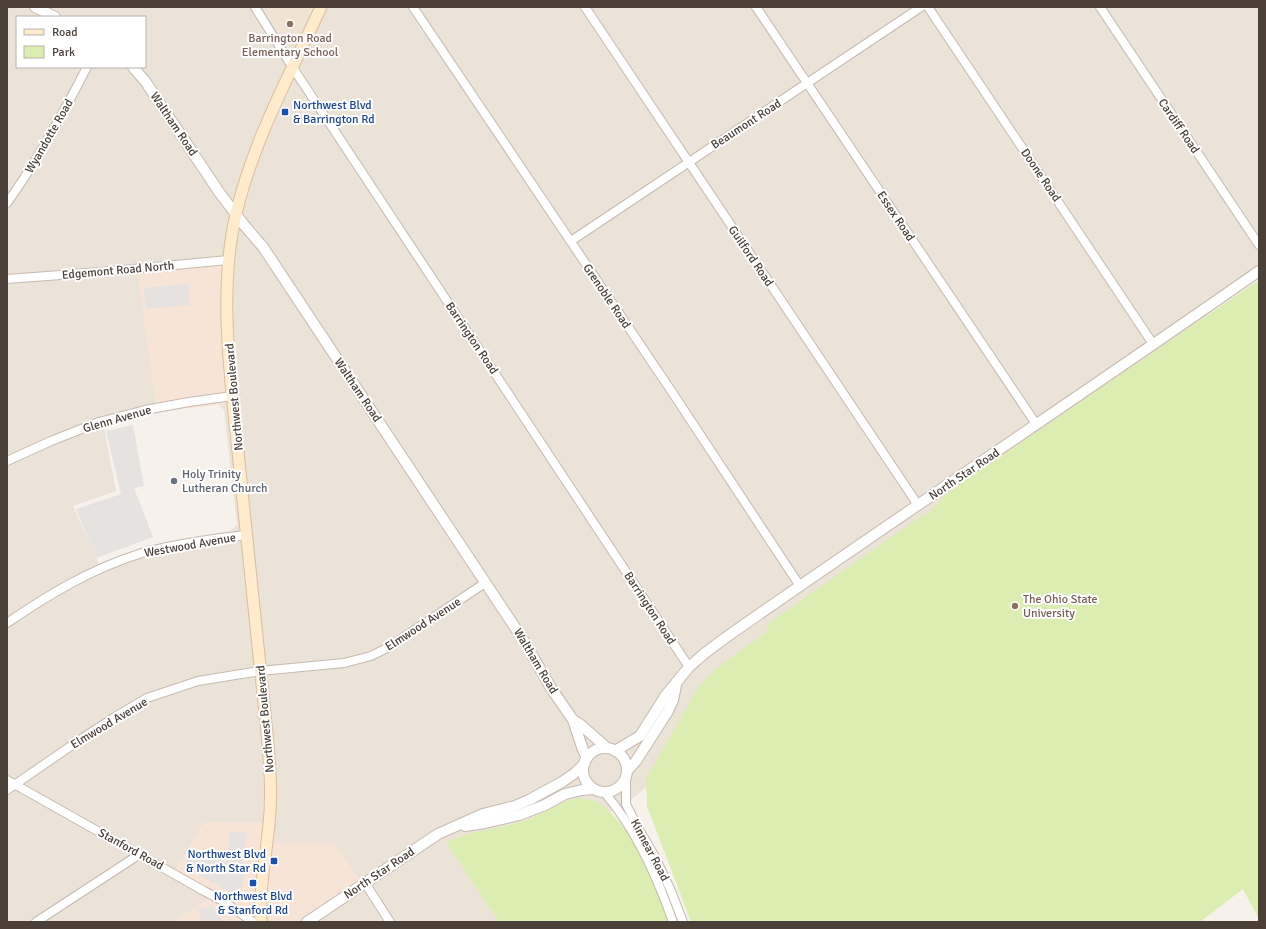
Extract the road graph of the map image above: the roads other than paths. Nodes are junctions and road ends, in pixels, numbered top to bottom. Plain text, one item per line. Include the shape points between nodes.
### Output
1 (35, 7) edge
2 (256, 7) edge
3 (321, 7) edge
4 (413, 7) edge
5 (585, 7) edge
6 (756, 7) edge
7 (921, 7) edge
8 (928, 7) edge
9 (1100, 7) edge
10 (53, 16) edge
11 (86, 68) edge
12 (134, 68) edge
13 (293, 68) junction
14 (807, 83) junction
15 (688, 162) junction
16 (7, 203) edge
17 (236, 214) junction
18 (571, 241) junction
19 (1259, 244) edge
20 (228, 260) junction
21 (1259, 271) edge
22 (8, 279) edge
23 (1153, 344) junction
24 (232, 396) junction
25 (1036, 424) junction
26 (7, 461) edge
27 (918, 505) junction
28 (247, 535) junction
29 (485, 583) junction
30 (800, 586) junction
31 (7, 623) edge
32 (689, 667) junction
33 (260, 671) junction
34 (676, 684) junction
35 (573, 720) junction
36 (611, 750) junction
37 (586, 760) junction
38 (626, 774) junction
39 (7, 780) edge
40 (14, 785) junction
41 (593, 788) junction
42 (7, 790) edge
43 (604, 792) junction
44 (453, 827) junction
45 (140, 854) junction
46 (364, 883) junction
47 (36, 922) edge
48 (253, 922) edge
49 (261, 922) edge
50 (307, 922) edge
51 (390, 922) edge
52 (673, 922) edge
53 (683, 922) edge

1 - 10 street
2 - 13 street, Barrington Road
3 - 13 main road, Northwest Boulevard
4 - 18 street, Grenoble Road
5 - 15 street, Guilford Road
6 - 14 street, Essex Road
7 - 14 street, Beaumont Road
8 - 23 street, Doone Road
9 - 19 street, Cardiff Road
11 - 16 street, Wyandotte Road via 37,159
12 - 17 street, Waltham Road
13 - 17 main road, Northwest Boulevard via 258,148
13 - 32 street, Barrington Road
14 - 15 street, Beaumont Road
14 - 25 street, Essex Road
15 - 18 street, Beaumont Road
15 - 27 street, Guilford Road
17 - 20 main road, Northwest Boulevard
17 - 29 street, Waltham Road via 263,247
18 - 30 street, Grenoble Road
20 - 22 street, Edgemont Road North
20 - 24 main road, Northwest Boulevard via 227,305
21 - 23 street, North Star Road
23 - 25 street, North Star Road
24 - 26 street, Glenn Avenue via 189,402 99,422
24 - 28 main road, Northwest Boulevard
25 - 27 street, North Star Road
27 - 30 street, North Star Road
28 - 31 street, Westwood Avenue via 176,545 139,554 62,588
28 - 33 main road, Northwest Boulevard
29 - 33 street, Elmwood Avenue via 390,647 371,656 344,663
29 - 35 street, Waltham Road via 524,640 551,688
30 - 32 street, North Star Road via 725,638
32 - 34 street, North Star Road
33 - 40 street, Elmwood Avenue via 198,681 147,698 115,716
33 - 49 main road, Northwest Boulevard via 271,783
34 - 36 street, North Star Road via 640,736
34 - 38 street, North Star Road via 668,711
35 - 36 street, Waltham Road
35 - 37 street, Waltham Road
36 - 37 street via 596,750
36 - 38 street via 624,759
37 - 41 street via 583,770 588,784
37 - 44 street, North Star Road via 575,773 529,800 483,814
38 - 43 street via 624,782 617,788
38 - 53 street, Kinnear Road via 626,804 655,857
39 - 40 street, Stanford Road
40 - 42 street, Elmwood Avenue
40 - 45 street, Stanford Road
41 - 43 street
41 - 44 street, North Star Road via 565,794 519,815
43 - 52 street, Kinnear Road via 648,861
44 - 46 street, North Star Road via 425,842
45 - 47 street
45 - 48 street, Stanford Road via 223,901
46 - 50 street, North Star Road
46 - 51 street

